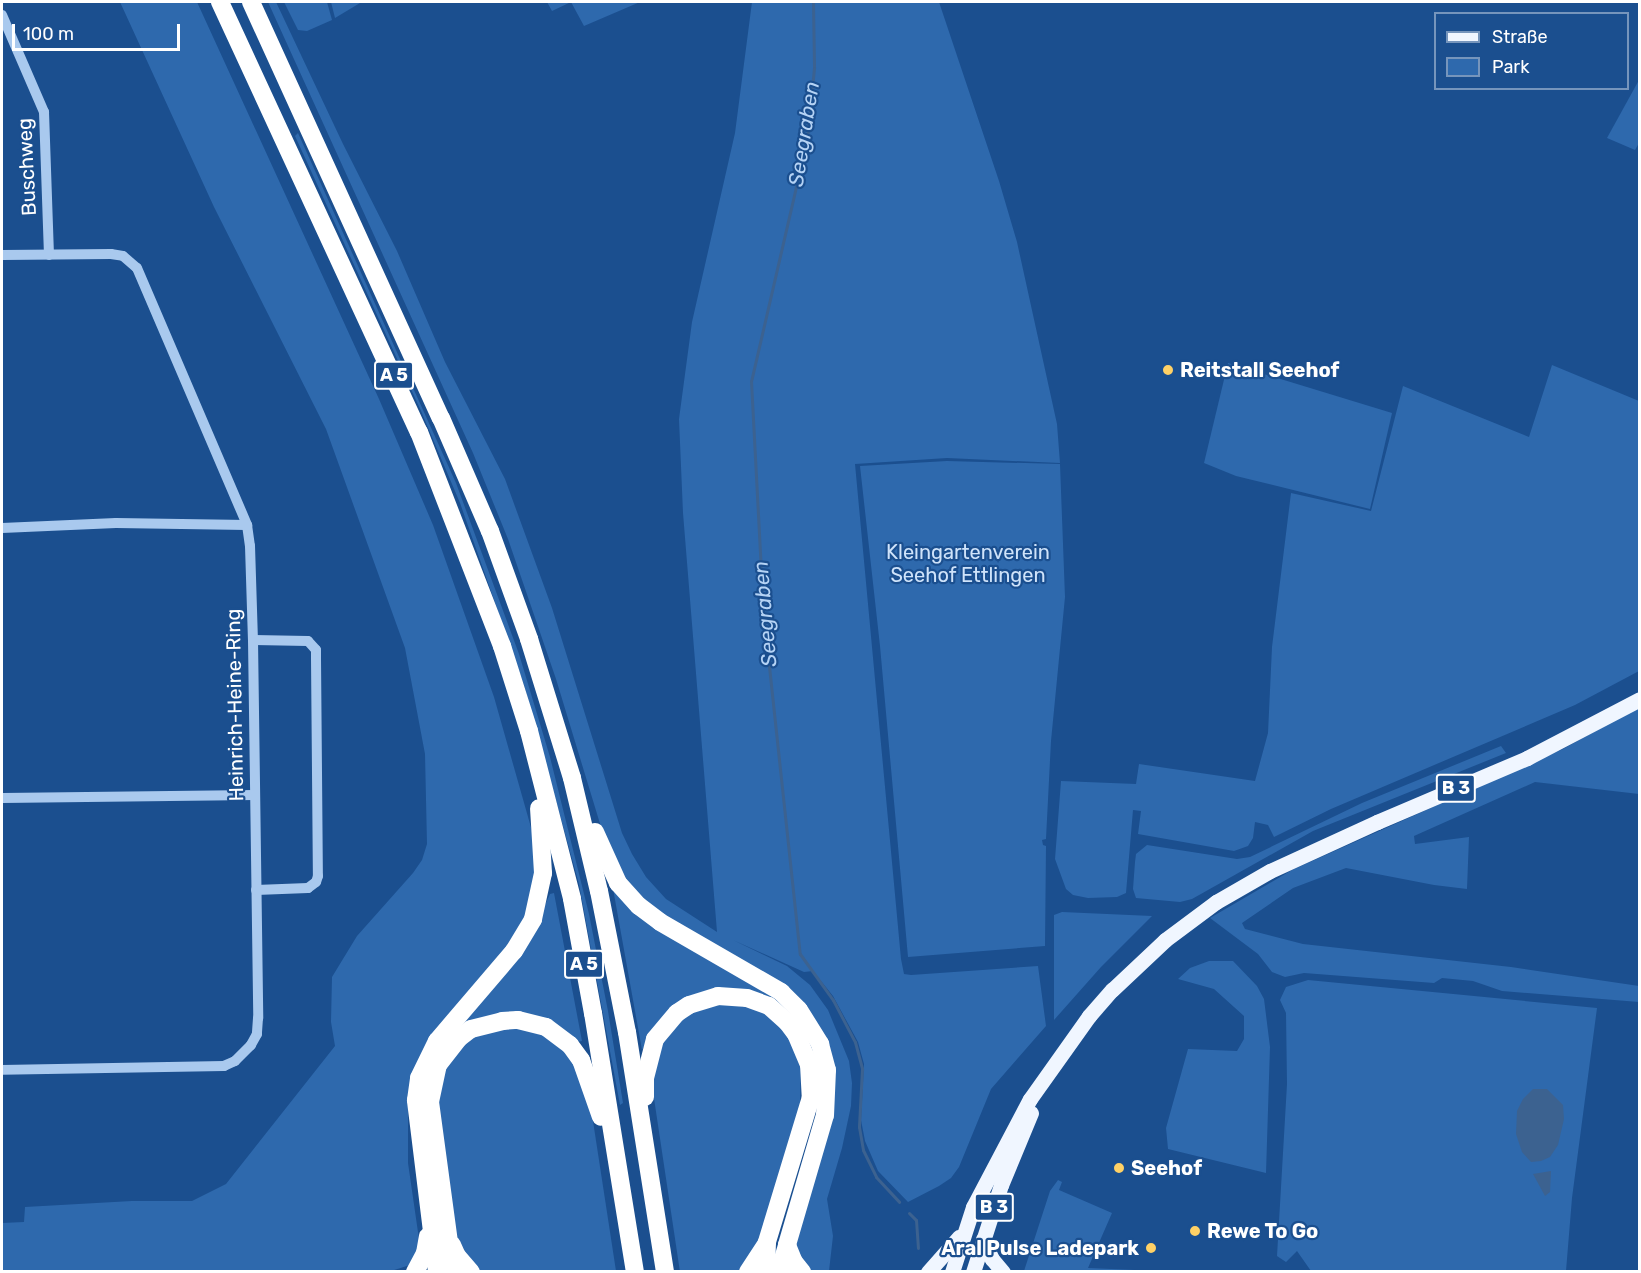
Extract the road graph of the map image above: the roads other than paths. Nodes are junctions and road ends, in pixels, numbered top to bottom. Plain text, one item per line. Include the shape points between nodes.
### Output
1 (220, 2) edge
2 (251, 2) edge
3 (2, 15) edge
4 (2, 255) edge
5 (49, 255) junction
6 (247, 525) junction
7 (2, 528) edge
8 (253, 640) junction
9 (1640, 699) edge
10 (536, 761) junction
11 (572, 778) junction
12 (255, 795) junction
13 (2, 798) edge
14 (256, 890) junction
15 (1052, 1066) junction
16 (2, 1071) edge
17 (647, 1161) junction
18 (619, 1170) junction
19 (430, 1222) junction
20 (963, 1233) junction
21 (448, 1235) junction
22 (983, 1239) junction
23 (767, 1242) junction
24 (787, 1245) junction
25 (415, 1272) edge
26 (437, 1272) edge
27 (453, 1272) edge
28 (471, 1272) edge
29 (635, 1272) edge
30 (664, 1272) edge
31 (748, 1272) edge
32 (766, 1272) edge
33 (779, 1272) edge
34 (802, 1272) edge
35 (928, 1272) edge
36 (952, 1272) edge
37 (973, 1272) edge
38 (1003, 1272) edge

1 - 10 highway, A 5 via 419,432 502,646
2 - 11 highway, A 5 via 490,531
3 - 5 street, Buschweg via 44,112
4 - 5 street, Heinrich-Heine-Ring
5 - 6 street, Heinrich-Heine-Ring via 111,254 123,256 137,268
6 - 7 street via 116,523
6 - 8 street, Heinrich-Heine-Ring
8 - 12 street, Heinrich-Heine-Ring
8 - 14 street via 308,641 316,658 318,876 308,888
9 - 15 main road, B 3 via 1527,758 1321,846 1216,903 1139,963 1089,1016
10 - 18 highway, A 5 via 572,898
10 - 19 highway via 543,873 535,912 514,951 442,1035 418,1078 416,1100
11 - 17 highway, A 5 via 613,955
11 - 24 highway via 609,867 628,895 660,922 781,992 799,1010 820,1044 827,1070 825,1116
12 - 13 street
12 - 14 street, Heinrich-Heine-Ring
14 - 16 street, Heinrich-Heine-Ring via 257,1034 235,1061 212,1068
15 - 20 main road, B 3 via 1007,1138
15 - 22 main road, B 3
17 - 23 highway via 645,1078 650,1050 664,1026 688,1005 718,996 747,998 769,1006 788,1022 800,1041 811,1082 808,1113
17 - 30 highway, A 5
18 - 21 highway via 589,1079 570,1045 546,1027 533,1023 502,1020 471,1029 447,1051 432,1083 431,1127
18 - 29 highway, A 5
19 - 25 highway via 425,1253
19 - 26 highway
20 - 35 main road
20 - 36 main road, B 3
21 - 27 highway
21 - 28 highway via 457,1256
22 - 37 main road, B 3
22 - 38 main road, B 3
23 - 31 highway
23 - 32 highway
24 - 33 highway
24 - 34 highway

